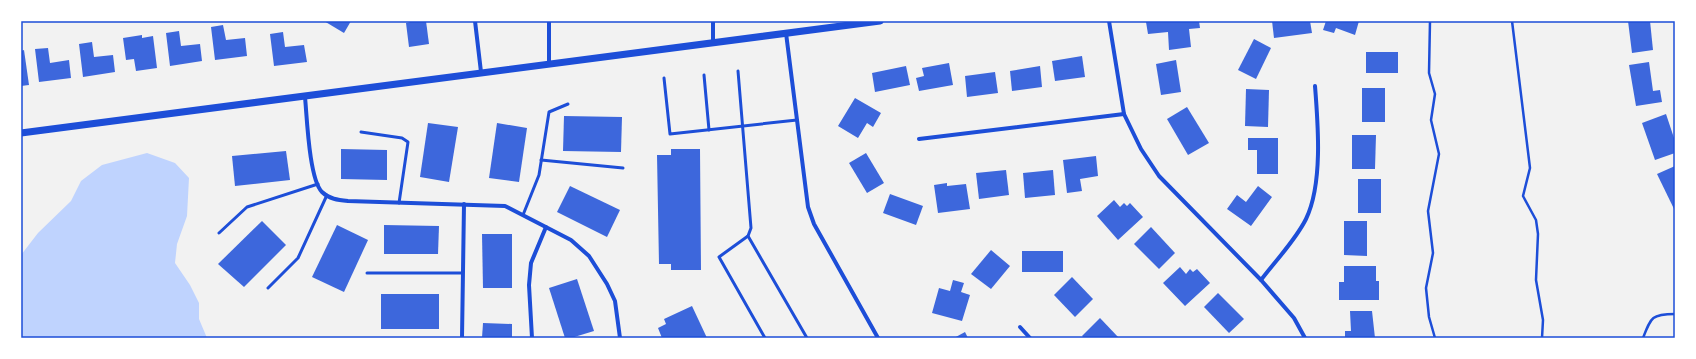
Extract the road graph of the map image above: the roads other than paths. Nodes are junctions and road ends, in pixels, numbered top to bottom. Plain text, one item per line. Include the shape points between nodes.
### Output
1 (475, 21) edge
2 (549, 21) edge
3 (713, 21) edge
4 (880, 21) edge
5 (1109, 21) edge
6 (786, 33) junction
7 (713, 43) junction
8 (549, 64) junction
9 (738, 71) dead end
10 (481, 72) junction
11 (704, 75) dead end
12 (664, 78) dead end
13 (1315, 86) dead end
14 (305, 97) junction
15 (568, 104) dead end
16 (1124, 114) junction
17 (797, 120) junction
18 (743, 125) junction
19 (709, 130) junction
20 (361, 132) dead end
21 (21, 133) edge
22 (919, 139) dead end
23 (541, 160) junction
24 (623, 168) dead end
25 (318, 184) junction
26 (327, 195) junction
27 (399, 203) junction
28 (464, 204) junction
29 (523, 215) junction
30 (546, 227) junction
31 (219, 233) dead end
32 (748, 236) junction
33 (367, 273) dead end
34 (462, 273) junction
35 (1261, 280) junction
36 (268, 288) dead end
37 (1020, 327) dead end
38 (462, 338) edge
39 (532, 338) edge
40 (620, 338) edge
41 (765, 338) edge
42 (807, 338) edge
43 (878, 338) edge
44 (1030, 338) edge
45 (1305, 338) edge

1 - 10 street
2 - 8 street
3 - 7 street
4 - 6 street
5 - 16 street
6 - 7 street
6 - 17 street
7 - 8 street
8 - 10 street
9 - 18 lane
10 - 14 street
11 - 19 lane
12 - 19 lane via 670,134
13 - 35 street via 1317,176 1312,202 1300,230
14 - 21 street
14 - 25 street via 313,168
15 - 23 lane via 549,112
16 - 22 street
16 - 35 street via 1141,149 1159,176
17 - 18 lane
17 - 43 street via 808,207 814,224
18 - 19 lane
18 - 32 lane via 751,228
20 - 27 lane via 402,138 408,142
23 - 24 lane
23 - 29 lane via 539,175
25 - 26 street
25 - 31 lane via 247,207
26 - 27 street via 334,200
26 - 36 lane via 298,258
27 - 28 street
28 - 29 street via 505,206
28 - 34 street
29 - 30 street
30 - 39 street via 531,263 529,285
30 - 40 street via 571,240 589,256 615,301
32 - 41 lane via 719,258
32 - 42 lane
33 - 34 lane
34 - 38 street
35 - 45 street via 1294,318
37 - 44 street

